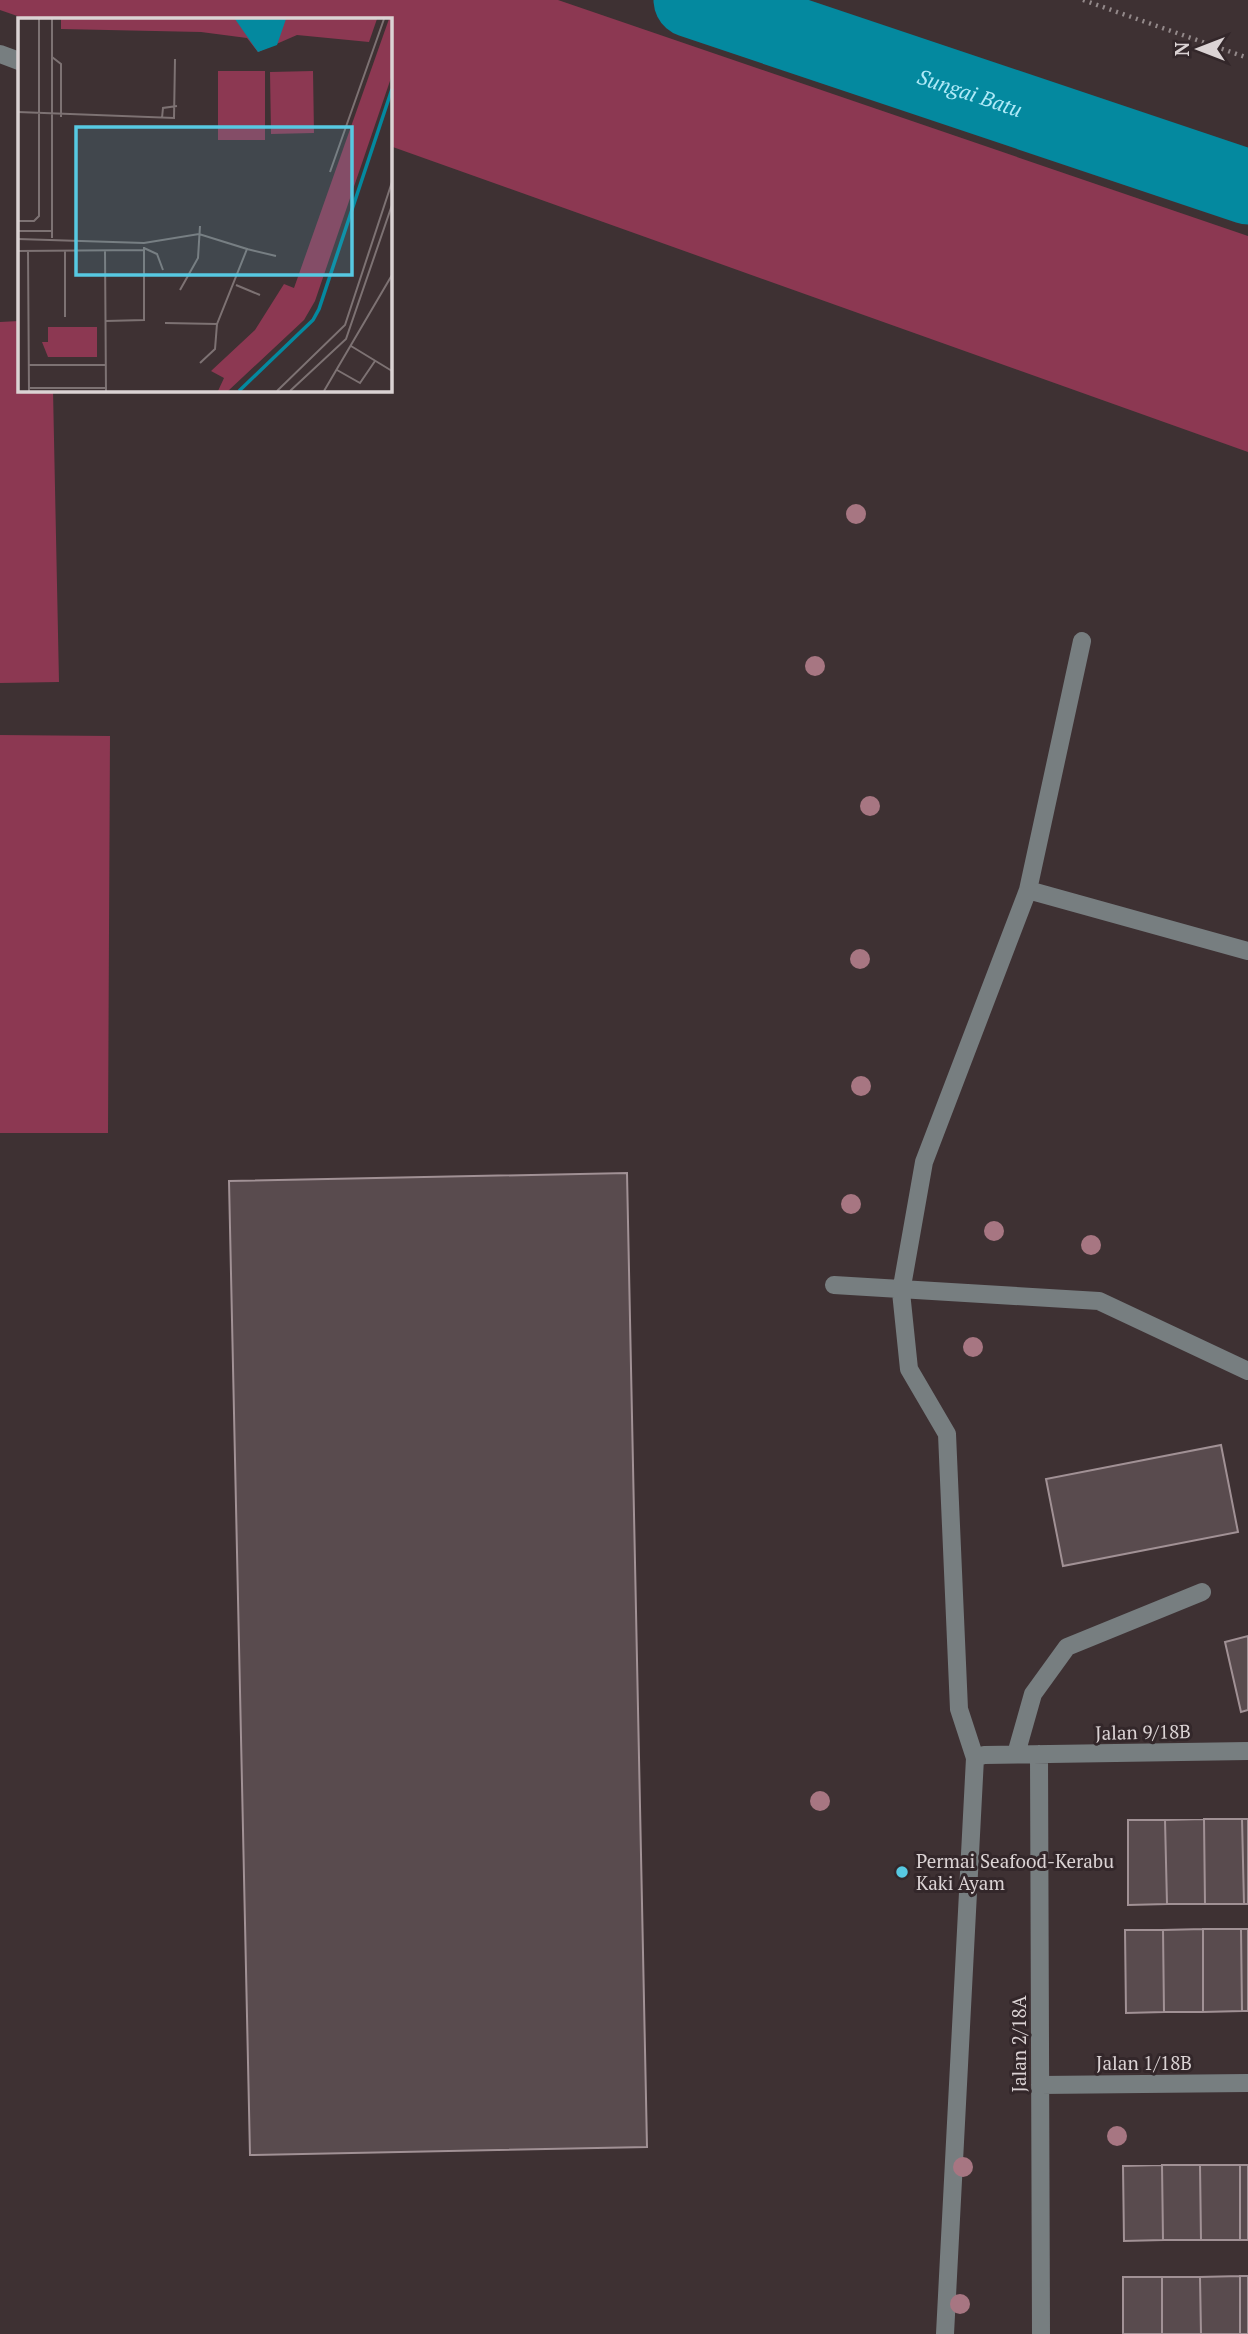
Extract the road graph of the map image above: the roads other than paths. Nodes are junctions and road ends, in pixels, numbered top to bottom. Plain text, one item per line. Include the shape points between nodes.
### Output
1 (0, 54) edge
2 (18, 61) edge
3 (1082, 641) dead end
4 (1028, 890) junction
5 (1248, 951) edge
6 (834, 1285) dead end
7 (901, 1292) junction
8 (1248, 1371) edge
9 (1202, 1592) dead end
10 (1248, 1751) edge
11 (1016, 1754) junction
12 (1039, 1754) junction
13 (975, 1758) junction
14 (1248, 2083) edge
15 (1040, 2085) junction
16 (945, 2334) edge
17 (1041, 2334) edge

1 - 2 street
3 - 4 street
4 - 5 street
4 - 7 street via 924,1162
6 - 7 street
7 - 8 street via 1099,1301
7 - 13 street via 909,1369 947,1434 959,1709
9 - 11 street via 1067,1647 1033,1694
10 - 12 street, Jalan 9/18B
11 - 12 street, Jalan 9/18B
11 - 13 street, Jalan 9/18B
12 - 15 street, Jalan 2/18A
13 - 16 street
14 - 15 street, Jalan 1/18B
15 - 17 street, Jalan 2/18A

